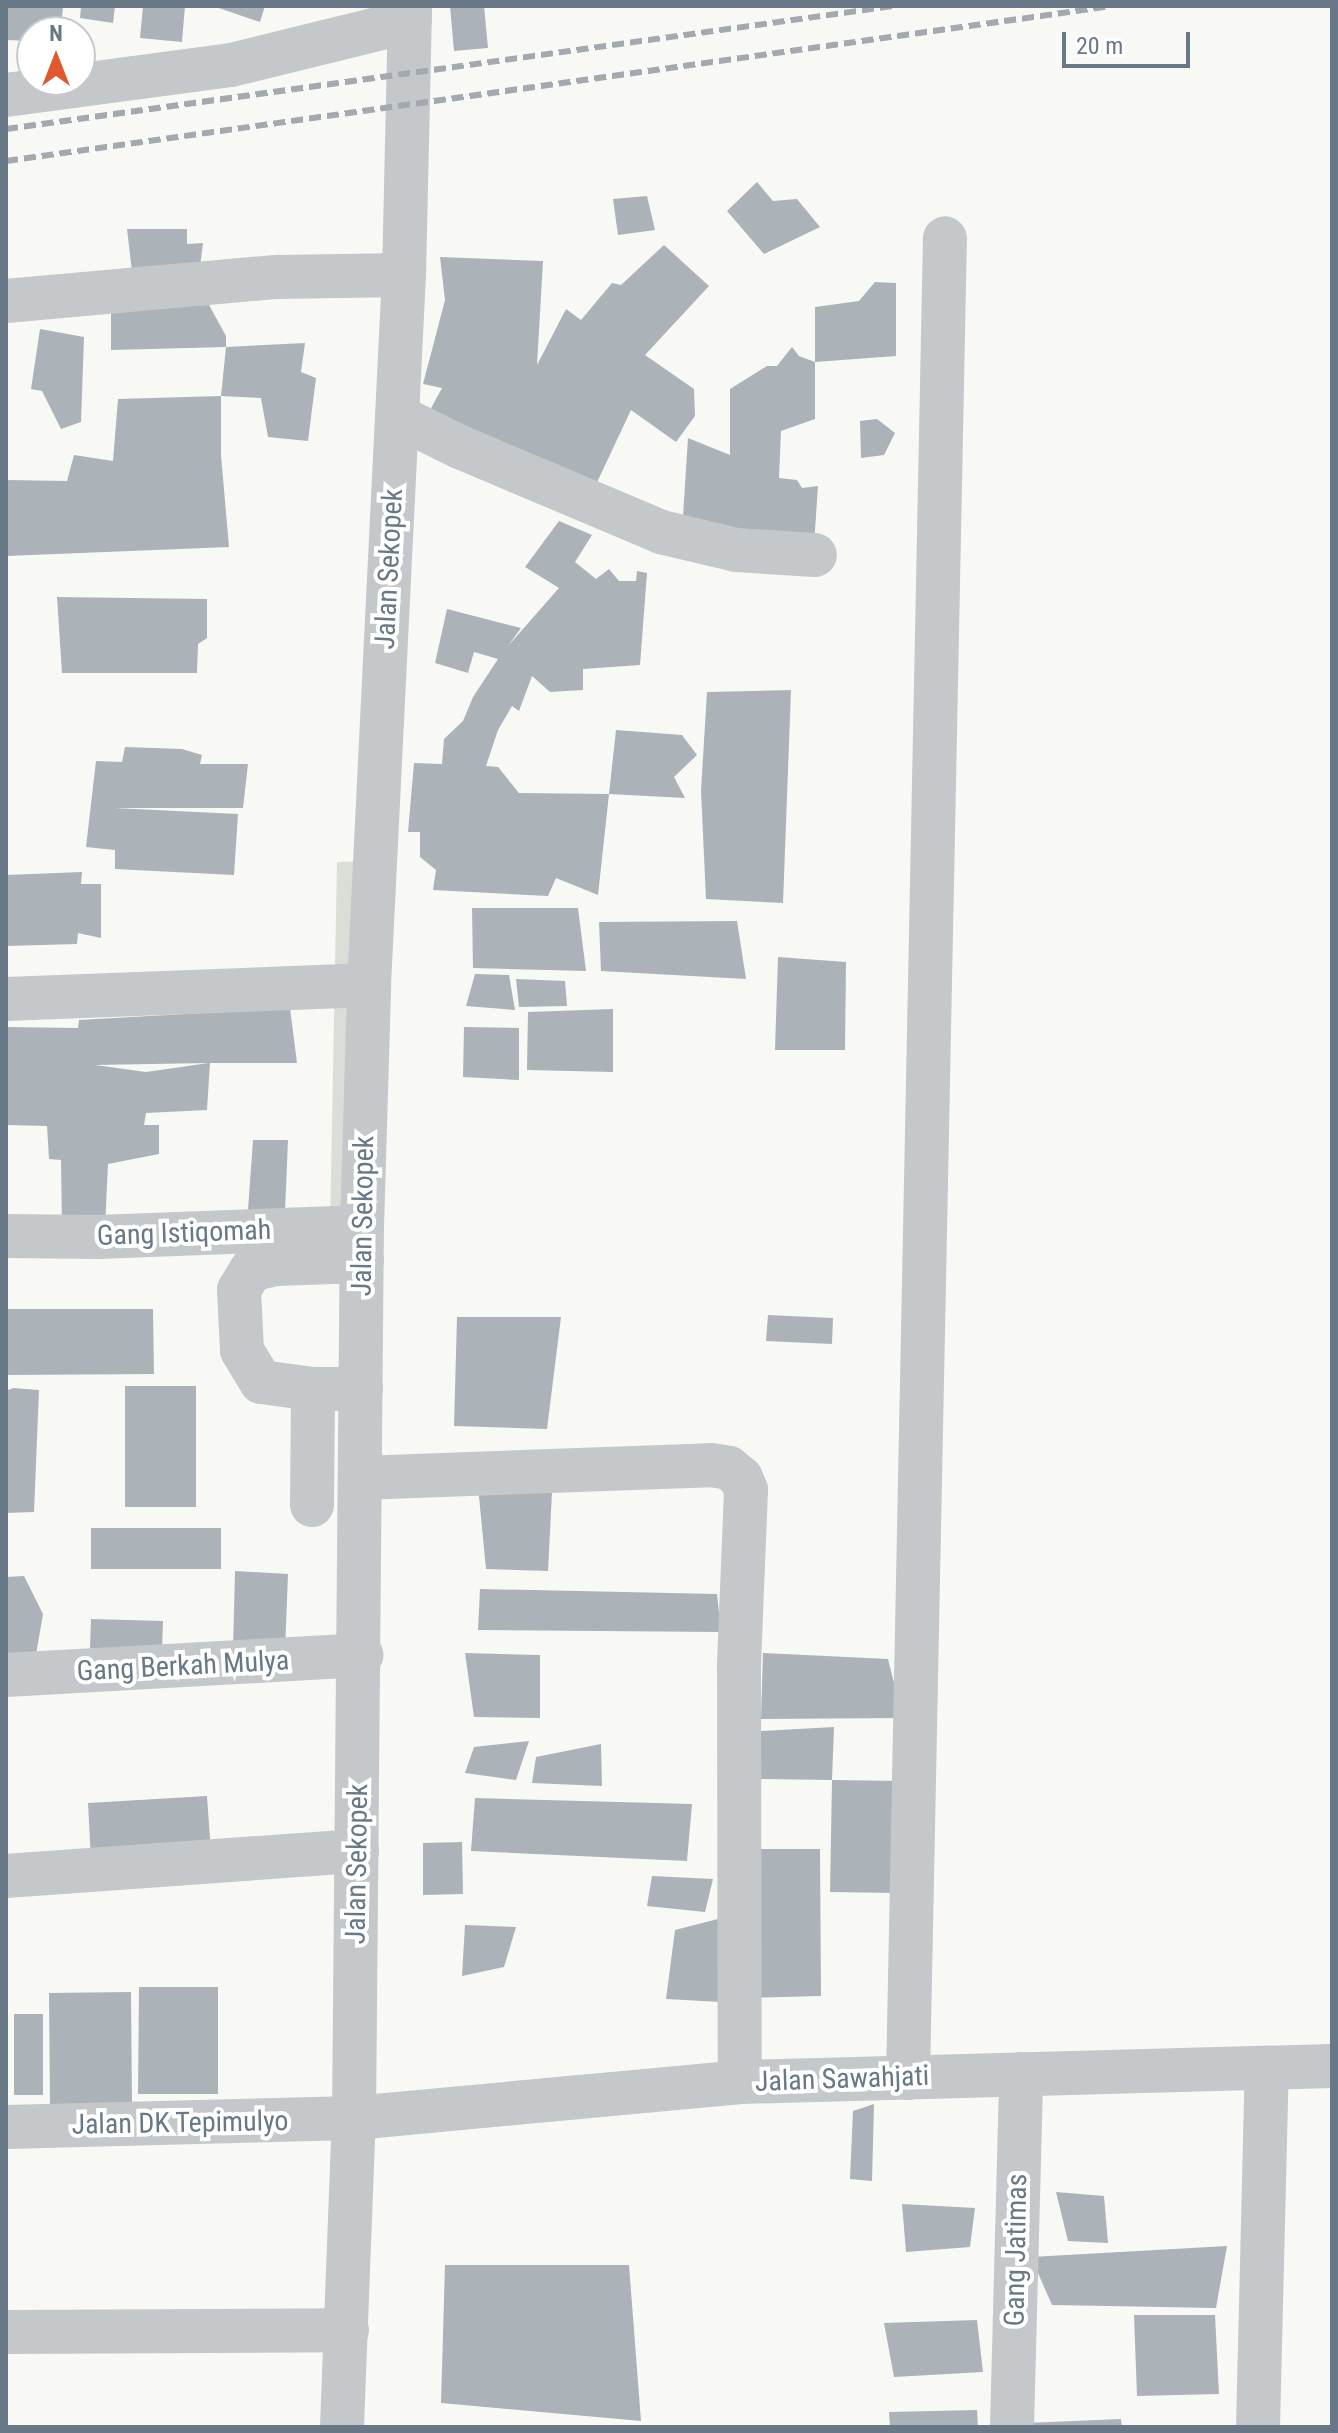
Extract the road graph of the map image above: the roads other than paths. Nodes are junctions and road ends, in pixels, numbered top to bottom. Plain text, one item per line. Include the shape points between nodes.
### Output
1 (410, 13) edge
2 (6, 95) edge
3 (945, 238) dead end
4 (404, 275) junction
5 (6, 301) edge
6 (397, 416) junction
7 (815, 555) dead end
8 (369, 985) junction
9 (6, 999) edge
10 (6, 1236) edge
11 (362, 1244) junction
12 (313, 1389) junction
13 (361, 1389) junction
14 (361, 1478) junction
15 (312, 1505) dead end
16 (343, 1657) junction
17 (6, 1675) edge
18 (357, 1851) junction
19 (6, 1876) edge
20 (1332, 2066) edge
21 (1267, 2068) junction
22 (1021, 2074) junction
23 (908, 2078) junction
24 (740, 2082) junction
25 (354, 2118) junction
26 (6, 2127) edge
27 (347, 2330) junction
28 (6, 2332) edge
29 (342, 2427) edge
30 (1012, 2427) edge
31 (1258, 2427) edge

1 - 2 street via 231,65
1 - 4 street, Jalan Sekopek
3 - 23 street
4 - 5 street via 277,277
4 - 6 street, Jalan Sekopek
6 - 7 street via 661,532 736,550
6 - 8 street, Jalan Sekopek
8 - 9 street
8 - 11 street, Jalan Sekopek
10 - 11 street, Gang Istiqomah
11 - 12 street via 251,1270 239,1290 242,1350 261,1382
11 - 13 street, Jalan Sekopek
12 - 13 street
12 - 15 street
13 - 14 street, Jalan Sekopek
14 - 16 street, Jalan Sekopek
14 - 24 street via 711,1465 729,1468 741,1478 746,1490 739,1667
16 - 17 street, Gang Berkah Mulya
16 - 18 street, Jalan Sekopek
18 - 19 street
18 - 25 street, Jalan Sekopek
20 - 21 street, Jalan Sawahjati
21 - 22 street, Jalan Sawahjati
21 - 31 street
22 - 23 street, Jalan Sawahjati
22 - 30 street, Gang Jatimas
23 - 24 street, Jalan Sawahjati
24 - 25 street, Jalan Sawahjati
25 - 26 street, Jalan DK Tepimulyo
25 - 27 street, Jalan Sekopek
27 - 28 street
27 - 29 street, Jalan Sekopek

